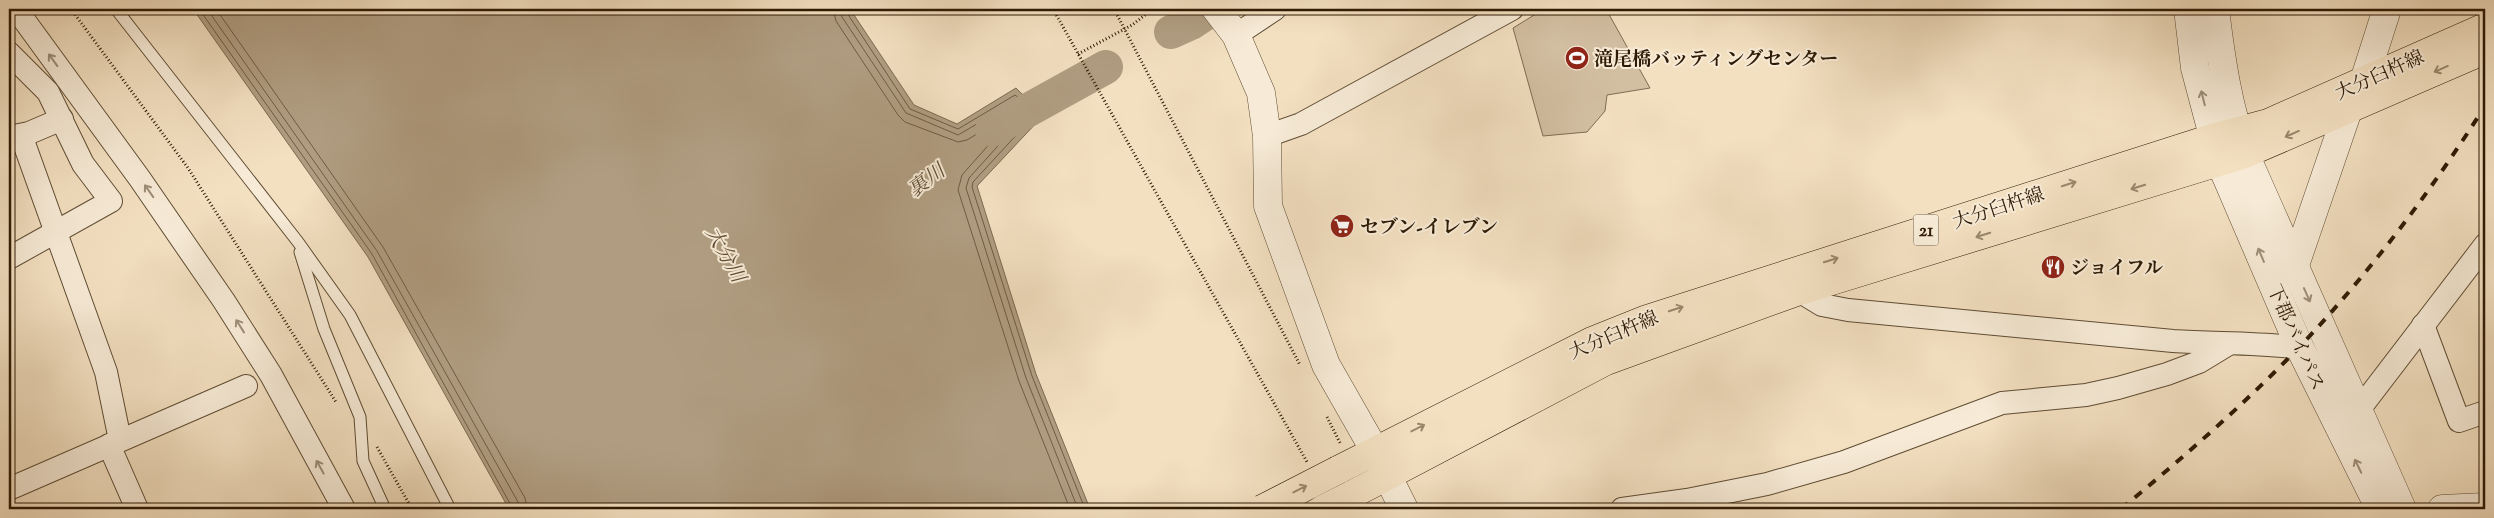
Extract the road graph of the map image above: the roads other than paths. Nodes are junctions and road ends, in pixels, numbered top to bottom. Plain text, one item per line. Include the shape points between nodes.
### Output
1 (16, 9) edge
2 (116, 9) edge
3 (1275, 9) edge
4 (1512, 9) edge
5 (2188, 9) edge
6 (2215, 9) edge
7 (2387, 9) edge
8 (1218, 11) edge
9 (2485, 27) edge
10 (1236, 35) junction
11 (2485, 50) edge
12 (9, 54) edge
13 (2364, 80) junction
14 (2348, 110) junction
15 (62, 119) junction
16 (15, 136) edge
17 (1267, 136) junction
18 (2228, 146) junction
19 (56, 232) junction
20 (298, 242) junction
21 (2485, 246) edge
22 (9, 258) edge
23 (2294, 268) junction
24 (1799, 291) junction
25 (2423, 325) junction
26 (2227, 344) junction
27 (2300, 348) junction
28 (259, 380) junction
29 (2358, 411) junction
30 (2485, 412) edge
31 (114, 443) junction
32 (1375, 451) junction
33 (1387, 476) junction
34 (9, 490) edge
35 (2485, 507) edge
36 (137, 509) edge
37 (344, 509) edge
38 (386, 509) edge
39 (450, 509) edge
40 (1262, 509) edge
41 (1323, 509) edge
42 (1404, 509) edge
43 (1622, 509) edge
44 (2380, 509) edge
45 (2402, 509) edge
46 (2442, 509) edge

28 -> 1 street via 224,301
2 - 20 lane
3 - 10 street
4 - 17 street via 1301,124
18 -> 5 street via 2195,68
6 - 18 street
7 - 13 street
8 - 10 street
9 - 13 main road, 大分臼杵線 / 21
10 - 17 street via 1261,93
11 -> 14 main road, 大分臼杵線 / 21
12 - 15 street via 48,92
13 - 18 main road, 大分臼杵線 / 21 via 2268,123
14 -> 18 main road, 大分臼杵線 / 21
14 - 23 street
15 - 16 street
15 - 19 street via 83,164 111,201
16 - 19 street
17 - 32 street via 1268,206 1326,365
18 - 23 street
18 -> 24 main road, 大分臼杵線 / 21
27 -> 18 street, 下郡バイパス
32 -> 18 main road, 大分臼杵線 / 21 via 1592,341 1646,318
19 - 22 street
19 - 31 street via 106,372
20 - 38 lane via 324,329 360,417 363,461
20 - 39 lane via 350,315
21 - 25 street
23 -> 29 street
24 - 26 street via 1822,305 1848,310
24 - 33 main road, 大分臼杵線 / 21 via 1606,362
25 - 29 street
25 - 30 street via 2459,421
26 - 27 street via 2273,344
26 - 43 street via 2199,362 2167,374 2086,394 2002,403 1844,462 1767,484
44 -> 27 street, 下郡バイパス
28 - 31 street
37 -> 28 street
29 - 45 street
31 - 34 street
31 - 36 street
32 - 33 street
40 -> 32 main road, 21, bridge
33 - 41 main road, 21, bridge
33 - 42 street
35 - 46 street

